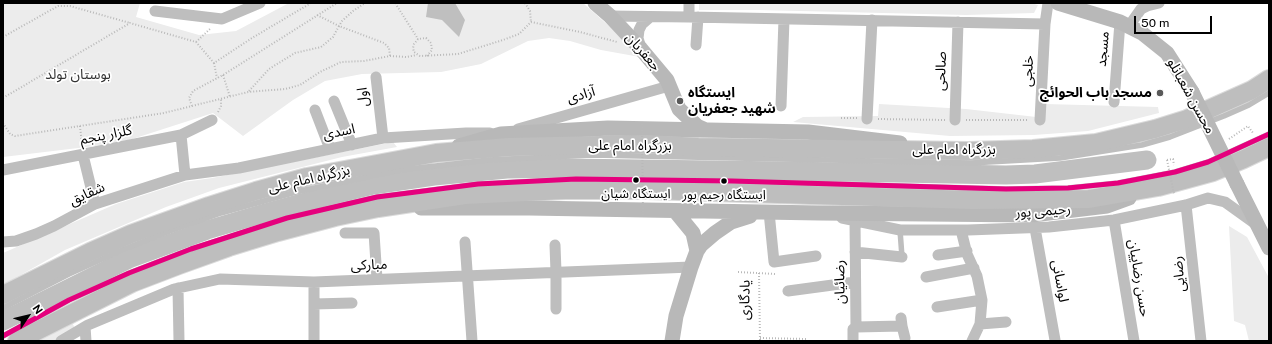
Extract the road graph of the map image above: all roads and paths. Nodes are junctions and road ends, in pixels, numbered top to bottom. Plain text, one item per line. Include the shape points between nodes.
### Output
1 (260, 3) edge
2 (311, 3) edge
3 (337, 3) edge
4 (365, 3) edge
5 (396, 3) edge
6 (525, 3) edge
7 (596, 3) edge
8 (690, 3) edge
9 (1048, 3) edge
10 (1058, 3) edge
11 (1159, 3) edge
12 (155, 11) dead end
13 (317, 15) junction
14 (610, 16) junction
15 (650, 17) junction
16 (694, 17) junction
17 (222, 19) junction
18 (784, 19) junction
19 (872, 20) junction
20 (531, 22) junction
21 (958, 22) junction
22 (130, 23) junction
23 (1046, 24) junction
24 (1125, 24) junction
25 (339, 26) junction
26 (3, 37) edge
27 (418, 38) junction
28 (196, 42) junction
29 (618, 42) dead end
30 (696, 45) dead end
31 (641, 48) junction
32 (417, 54) junction
33 (390, 56) junction
34 (428, 56) junction
35 (214, 64) junction
36 (223, 75) junction
37 (376, 77) dead end
38 (217, 78) junction
39 (1269, 79) edge
40 (669, 86) junction
41 (248, 92) junction
42 (1269, 93) edge
43 (230, 97) junction
44 (3, 98) edge
45 (221, 99) junction
46 (334, 101) dead end
47 (1114, 102) dead end
48 (192, 106) junction
49 (781, 106) dead end
50 (679, 109) junction
51 (315, 110) dead end
52 (841, 118) dead end
53 (867, 118) junction
54 (212, 120) joint
55 (955, 120) junction
56 (1040, 120) joint
57 (3, 123) edge
58 (80, 126) junction
59 (645, 126) junction
60 (1248, 126) dead end
61 (709, 131) junction
62 (501, 134) junction
63 (1269, 134) edge
64 (182, 135) junction
65 (383, 138) junction
66 (1229, 139) dead end
67 (352, 145) junction
68 (1269, 147) edge
69 (330, 149) junction
70 (968, 151) junction
71 (436, 153) junction
72 (83, 155) junction
73 (1173, 159) dead end
74 (3, 170) edge
75 (185, 175) junction
76 (1166, 190) junction
77 (95, 204) junction
78 (1186, 205) junction
79 (378, 208) junction
80 (675, 211) junction
81 (768, 212) junction
82 (820, 213) junction
83 (643, 216) dead end
84 (854, 220) junction
85 (1114, 220) junction
86 (1259, 227) junction
87 (1035, 228) junction
88 (900, 230) junction
89 (960, 230) junction
90 (345, 233) dead end
91 (3, 242) edge
92 (465, 242) dead end
93 (555, 245) dead end
94 (1269, 248) edge
95 (697, 251) junction
96 (967, 251) junction
97 (855, 252) junction
98 (938, 255) dead end
99 (816, 256) dead end
100 (902, 257) joint
101 (691, 267) junction
102 (974, 268) junction
103 (556, 272) junction
104 (738, 272) dead end
105 (759, 273) junction
106 (775, 274) dead end
107 (467, 276) junction
108 (926, 277) dead end
109 (376, 279) junction
110 (314, 282) junction
111 (855, 282) junction
112 (178, 288) junction
113 (788, 291) dead end
114 (3, 295) edge
115 (982, 300) junction
116 (352, 302) dead end
117 (314, 304) junction
118 (937, 307) dead end
119 (3, 308) edge
120 (556, 309) dead end
121 (1006, 322) dead end
122 (980, 324) junction
123 (85, 326) junction
124 (856, 327) junction
125 (3, 336) edge
126 (905, 338) dead end
127 (808, 339) dead end
128 (760, 340) edge
129 (1055, 340) dead end
130 (17, 341) edge
131 (61, 341) edge
132 (86, 341) edge
133 (179, 341) edge
134 (314, 341) edge
135 (472, 341) edge
136 (672, 341) edge
137 (854, 341) edge
138 (972, 341) edge
139 (1134, 341) edge
140 (1201, 341) edge

1 - 17 street
2 - 35 path
3 - 13 path
4 - 25 path via 352,10
5 - 27 path
6 - 20 path via 530,12
7 - 14 main road, جعفریان
8 - 16 street
9 - 23 street, خلجی
10 - 24 main road, محسن شعبانلو
11 - 24 street via 1141,9
12 - 17 street
13 - 25 path
13 - 36 path
14 - 15 street
14 - 31 main road, جعفریان
15 - 16 street
15 - 31 street via 638,30
16 - 18 street
16 - 30 street
17 - 28 path
18 - 19 street
18 - 49 street
19 - 21 street
19 - 53 street
20 - 29 path
20 - 34 path via 519,34 503,40 458,54
21 - 23 street
21 - 55 street, صالحی
22 - 26 path via 70,6 58,6
22 - 28 path
22 - 44 path
23 - 56 street, خلجی
24 - 47 street, مسجد
24 - 86 main road, محسن شعبانلو, bridge via 1142,33 1167,53 1192,92
25 - 33 path via 384,43 389,48
25 - 41 path via 333,37 321,47 295,53 269,69
27 - 32 path via 413,48
27 - 34 path via 426,38 431,43 432,50
28 - 35 path
31 - 40 main road, جعفریان
32 - 33 path via 406,57
32 - 34 path
33 - 41 path via 341,62 300,85
35 - 38 path
36 - 38 path
36 - 43 path
37 - 65 street, اول
38 - 48 path via 193,91 189,98
39 - 70 highway, بزرگراه امام علی via 1252,90 1187,119 1148,131 1096,143 1033,149
40 - 50 main road, جعفریان
40 - 62 street, آزادی
41 - 43 path
42 - 119 lane via 1249,105 1170,137 1142,145 1060,158 971,163 592,156 489,160 400,170 296,192 221,213 122,250
43 - 45 path
45 - 48 path
45 - 54 path via 220,108
46 - 67 street
48 - 58 path
50 - 59 main road via 660,126
50 - 61 main road, جعفریان via 697,126
51 - 69 street
52 - 53 path
53 - 55 path
54 - 64 street, گلزار پنجم
55 - 56 path
57 - 58 path via 10,134 16,136
58 - 72 path
59 - 61 main road
59 - 62 main road
59 - 83 path, bridge
60 - 66 path
61 - 70 main road via 808,132
62 - 65 street, اسدی via 466,133
62 - 71 main road
63 - 125 lane via 1208,162 1175,172 1118,183 1068,188 1006,190 576,179 478,184 377,197 287,218 191,249 68,300
64 - 72 street, گلزار پنجم
64 - 75 street
65 - 67 street, اسدی
67 - 69 street, اسدی
68 - 76 highway
69 - 75 street, اسدی via 238,168
70 - 71 highway, بزرگراه امام علی via 647,144 509,147
71 - 114 highway, بزرگراه امام علی via 256,190 131,234
72 - 74 street, گلزار پنجم
72 - 77 street
73 - 76 path, bridge via 1167,160
75 - 77 street, شقایق
76 - 79 highway via 1089,199 972,200 566,190 465,195
76 - 82 main road via 1107,206 1032,215
77 - 91 street, شقایق via 36,234 16,241
78 - 85 street, رحیمی پور
78 - 86 street, رحیمی پور via 1208,198 1225,202
78 - 140 street, رضایی
79 - 80 main road
79 - 130 highway via 278,232 178,265 132,283
80 - 81 main road
80 - 95 main road via 693,233
81 - 82 main road
81 - 95 main road via 731,222 715,233
81 - 99 street via 774,262
82 - 84 street, رحیمی پور
84 - 88 street, رحیمی پور
84 - 97 street, رضائیان
85 - 87 street, رحیمی پور
85 - 139 street, حسن رضاییان
86 - 94 main road, محسن شعبانلو
87 - 89 street, رحیمی پور
87 - 129 street, لواسانی
88 - 89 street, رحیمی پور
88 - 100 lane
89 - 96 street
90 - 109 street via 374,233
92 - 107 street
93 - 103 street
95 - 101 main road
96 - 98 street
96 - 102 street
97 - 100 street
97 - 111 street, رضائیان
101 - 103 street, مبارکی
101 - 136 main road via 676,316
102 - 108 street
102 - 115 street
103 - 107 street, مبارکی
103 - 120 street
104 - 105 path
105 - 106 path, یادگاری
105 - 128 path, یادگاری
107 - 109 street, مبارکی
107 - 135 street
109 - 110 street, مبارکی
110 - 112 street, مبارکی via 220,279
110 - 117 street
111 - 113 street
111 - 124 street, رضائیان
112 - 123 street, مبارکی
112 - 133 street
115 - 118 street
115 - 122 street
116 - 117 street
117 - 134 street
121 - 122 street
122 - 138 street
123 - 131 street, مبارکی
123 - 132 street
124 - 126 street via 901,322
124 - 137 street, رضائیان via 853,329
127 - 128 path

